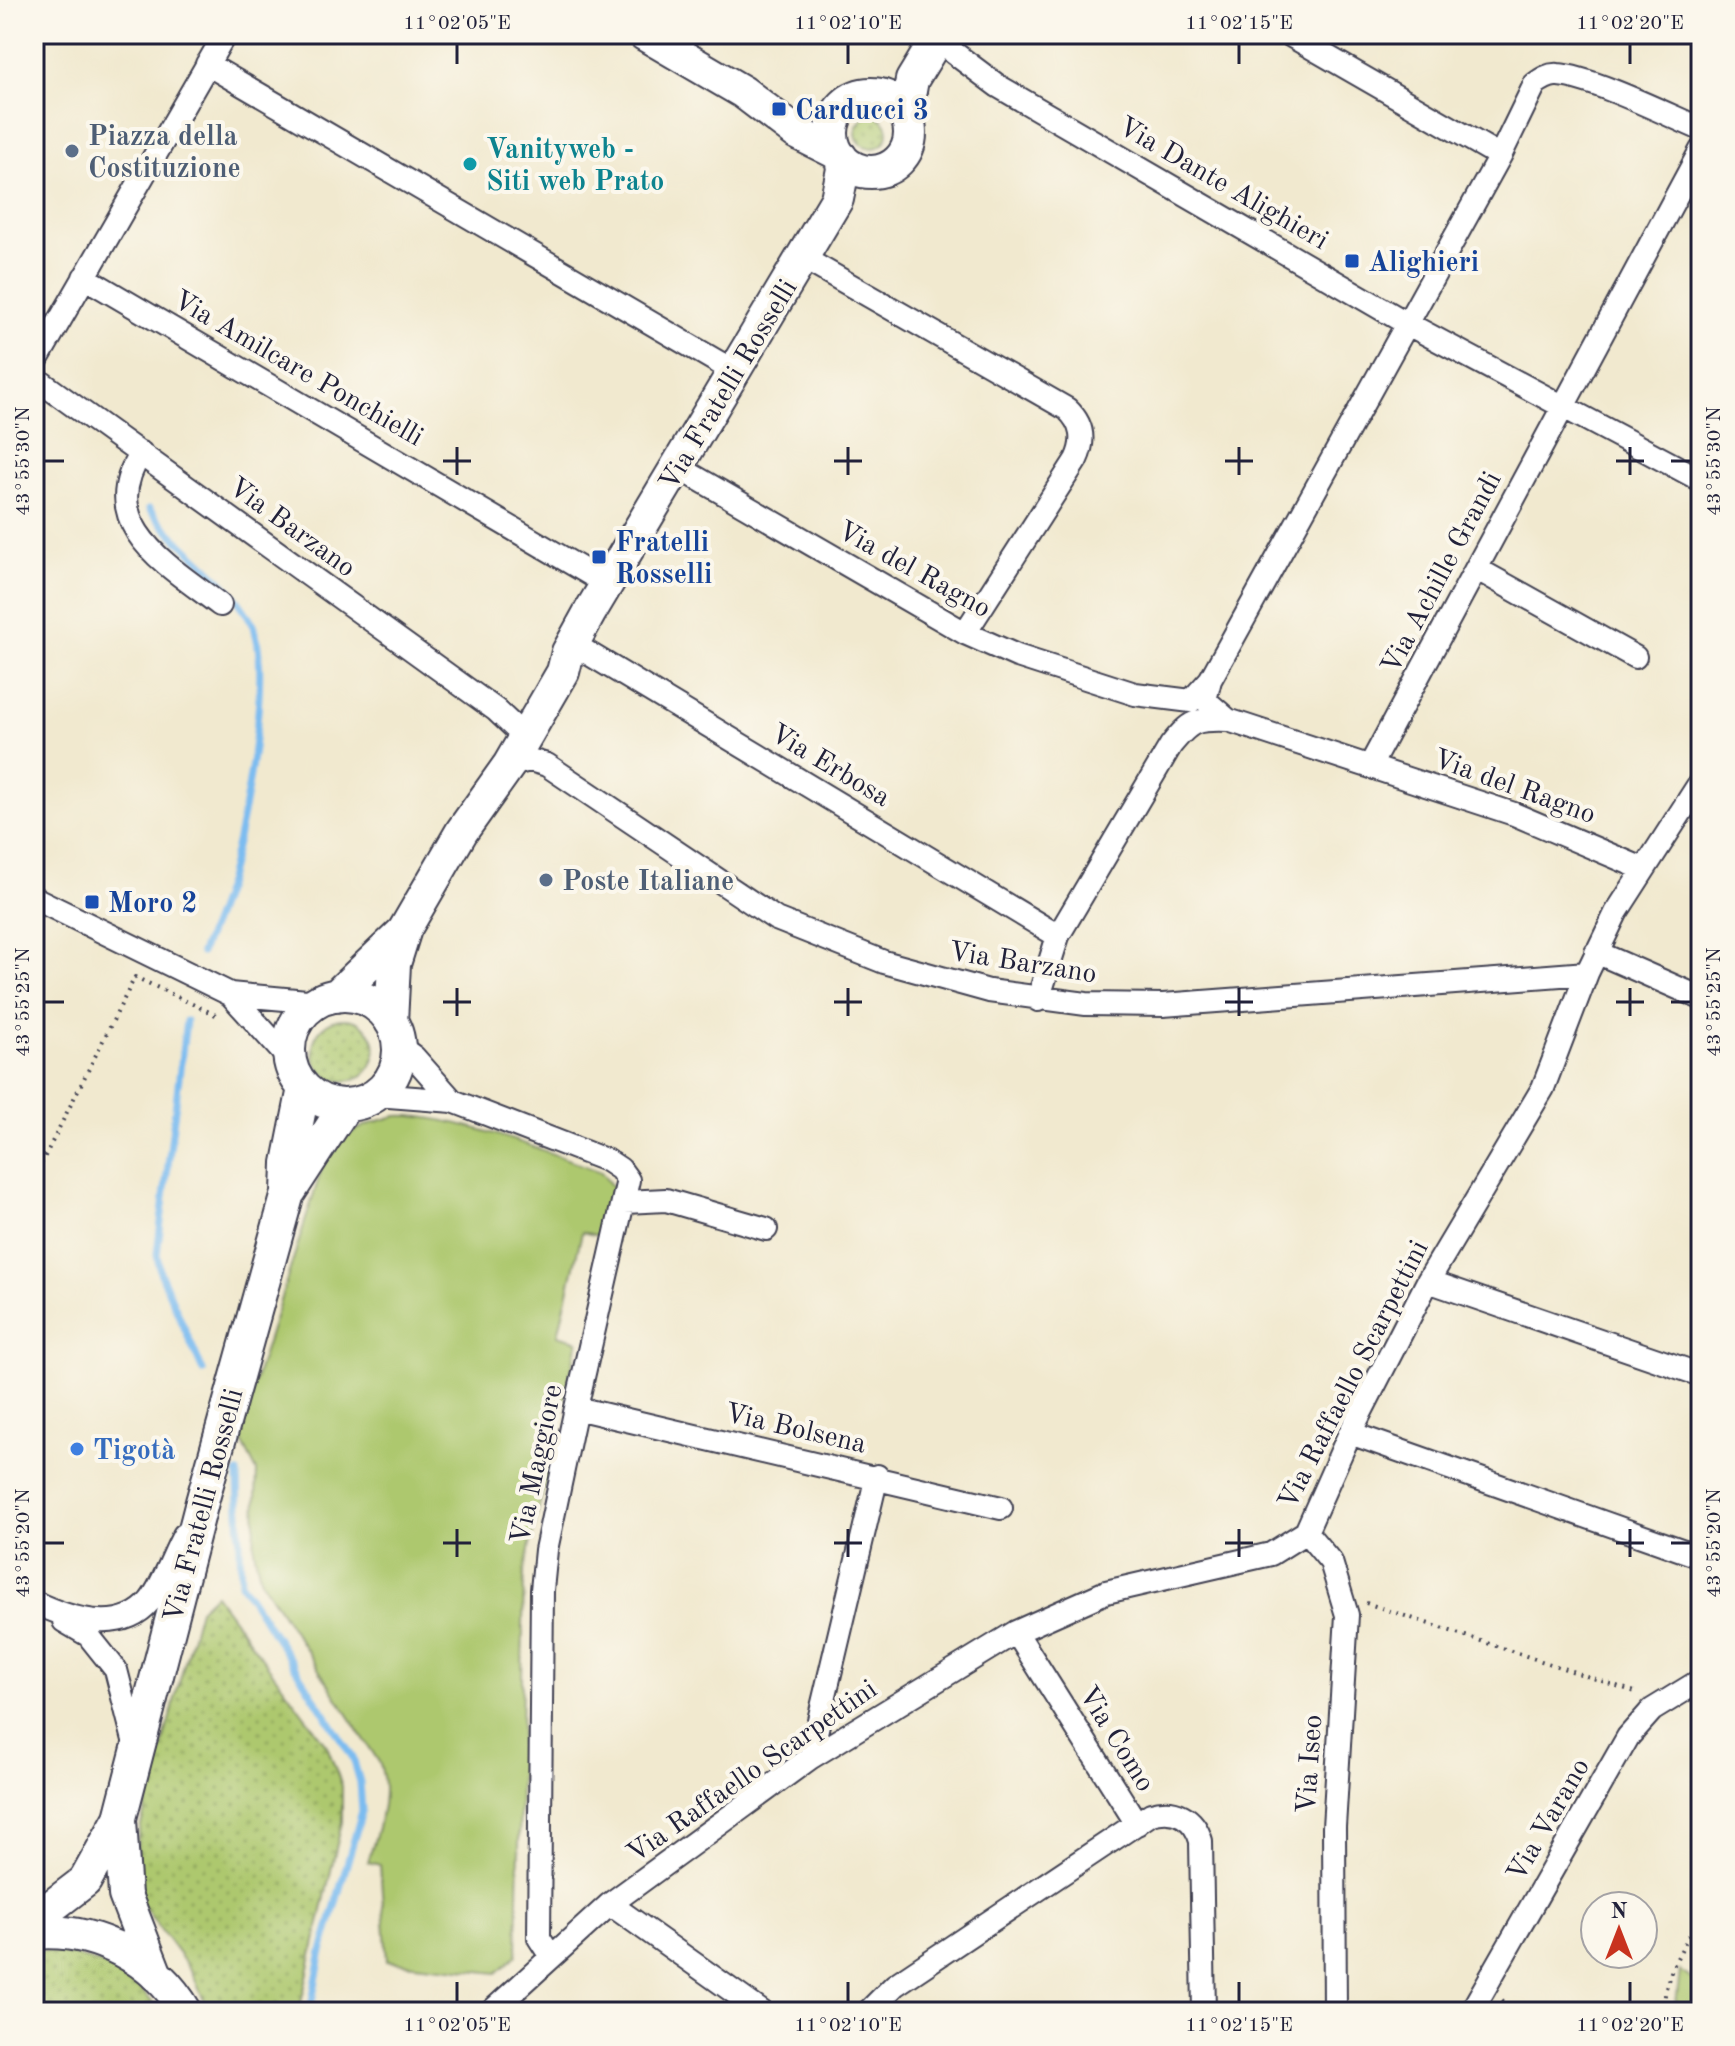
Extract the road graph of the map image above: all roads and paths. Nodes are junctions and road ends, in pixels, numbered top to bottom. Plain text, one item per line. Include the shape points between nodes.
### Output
1 (225, 34) edge
2 (644, 34) edge
3 (919, 34) edge
4 (940, 34) edge
5 (1288, 34) edge
6 (207, 64) junction
7 (743, 92) junction
8 (875, 93) junction
9 (906, 112) junction
10 (835, 117) junction
11 (1701, 129) edge
12 (1701, 150) edge
13 (839, 155) junction
14 (1500, 156) junction
15 (876, 172) junction
16 (837, 199) junction
17 (803, 258) junction
18 (84, 277) junction
19 (1406, 323) junction
20 (34, 365) edge
21 (735, 372) junction
22 (34, 377) edge
23 (1561, 406) junction
24 (141, 453) junction
25 (678, 467) junction
26 (1701, 480) edge
27 (1477, 569) junction
28 (607, 584) junction
29 (220, 605) dead end
30 (965, 633) junction
31 (570, 648) junction
32 (1635, 657) dead end
33 (1210, 680) junction
34 (1135, 694) junction
35 (1228, 720) junction
36 (514, 727) junction
37 (1171, 745) junction
38 (509, 765) junction
39 (1370, 766) junction
40 (1701, 781) edge
41 (462, 831) junction
42 (1641, 868) junction
43 (34, 898) edge
44 (405, 929) junction
45 (1058, 936) junction
46 (1596, 952) junction
47 (1587, 973) junction
48 (230, 994) junction
49 (1701, 998) edge
50 (327, 999) junction
51 (1038, 1000) junction
52 (395, 1034) junction
53 (297, 1074) junction
54 (361, 1100) junction
55 (453, 1101) junction
56 (34, 1178) edge
57 (288, 1193) junction
58 (625, 1202) junction
59 (766, 1229) dead end
60 (1428, 1281) junction
61 (1701, 1375) edge
62 (576, 1408) junction
63 (1350, 1433) junction
64 (877, 1476) junction
65 (202, 1502) junction
66 (1001, 1508) dead end
67 (1306, 1532) junction
68 (1701, 1557) edge
69 (1344, 1596) junction
70 (42, 1606) edge
71 (1016, 1632) junction
72 (1701, 1680) edge
73 (1663, 1702) junction
74 (136, 1754) junction
75 (810, 1758) junction
76 (120, 1818) junction
77 (1137, 1824) junction
78 (610, 1904) junction
79 (1701, 1915) edge
80 (34, 1920) edge
81 (34, 1933) edge
82 (550, 1955) junction
83 (156, 1975) junction
84 (1500, 1998) dead end
85 (1663, 2002) junction
86 (1473, 2011) edge
87 (186, 2012) edge
88 (491, 2012) edge
89 (762, 2012) edge
90 (868, 2012) edge
91 (1204, 2012) edge
92 (1335, 2012) edge
93 (1514, 2012) edge
94 (1660, 2012) edge
95 (1666, 2012) edge

1 - 6 street
2 - 7 street
3 - 8 street
4 - 9 street via 912,80
4 - 19 street, Via Dante Alighieri via 954,53 998,86
5 - 14 street
6 - 18 street
6 - 21 street
7 - 10 street via 801,114
7 - 13 street via 797,133
8 - 9 street
8 - 10 street via 851,99
9 - 15 street via 908,148 892,167
10 - 13 street via 832,142
11 - 14 street via 1610,91 1559,75 1544,77 1535,84
12 - 23 street, Via Achille Grandi
13 - 15 street via 856,169
13 - 16 street, Via Fratelli Rosselli via 843,169
14 - 19 street
15 - 16 street, Via Fratelli Rosselli
16 - 17 street, Via Fratelli Rosselli
17 - 21 street, Via Fratelli Rosselli
17 - 30 street via 1067,409 1082,433 1076,460
18 - 20 street
18 - 28 street, Via Amilcare Ponchielli
19 - 23 street, Via Dante Alighieri
19 - 33 street
21 - 25 street, Via Fratelli Rosselli
22 - 24 street, Via Barzano
23 - 26 street, Via Dante Alighieri
23 - 27 street, Via Achille Grandi
24 - 29 street via 129,471 124,493 130,520 152,552
24 - 36 street, Via Barzano
25 - 28 street, Via Fratelli Rosselli
25 - 30 street, Via del Ragno
27 - 32 street
27 - 39 street, Via Achille Grandi
28 - 31 street, Via Fratelli Rosselli
30 - 34 street, Via del Ragno via 1017,656
31 - 36 street, Via Fratelli Rosselli via 551,665
31 - 38 street, Via Fratelli Rosselli via 563,672
31 - 45 street, Via Erbosa
33 - 34 street via 1191,701
33 - 35 street via 1205,700
34 - 37 street via 1176,725
35 - 37 street via 1201,719 1187,725
35 - 39 street, Via del Ragno
36 - 41 street, Via Fratelli Rosselli
37 - 45 street
38 - 41 street, Via Fratelli Rosselli
38 - 51 street, Via Barzano via 530,760 547,765 740,897 796,929 939,980
39 - 42 street, Via del Ragno via 1514,814
40 - 42 street, Via Raffaello Scarpettini
41 - 44 street, Via Fratelli Rosselli
42 - 46 street, Via Raffaello Scarpettini
43 - 48 street
44 - 50 street
44 - 52 street via 394,964
45 - 51 street
46 - 47 street, Via Raffaello Scarpettini
46 - 49 street
47 - 51 street, Via Barzano via 1163,1005
47 - 60 street, Via Raffaello Scarpettini via 1543,1088
48 - 50 street
48 - 53 street
48 - 56 path via 220,1019 135,977
50 - 52 street via 367,1000
50 - 53 street via 294,1026
52 - 54 street via 395,1070
52 - 55 street, Via Maggiore
53 - 54 street via 323,1101
53 - 57 street
54 - 55 street, Via Maggiore
54 - 57 street
55 - 58 street, Via Maggiore via 615,1165 628,1180
57 - 65 street, Via Fratelli Rosselli
58 - 59 street via 666,1200
58 - 62 street, Via Maggiore
60 - 61 street
60 - 63 street, Via Raffaello Scarpettini
62 - 64 street, Via Bolsena
62 - 82 street, Via Maggiore via 542,1590 539,1938
63 - 67 street, Via Raffaello Scarpettini
63 - 68 street
64 - 66 street, Via Bolsena
64 - 75 street
65 - 70 street via 150,1601 138,1612 95,1622
65 - 74 street, Via Fratelli Rosselli
67 - 69 street, Via Iseo via 1331,1562
67 - 71 street, Via Raffaello Scarpettini via 1271,1554 1106,1592
69 - 73 path
69 - 92 street, Via Iseo via 1348,1638 1333,1874
70 - 74 street via 88,1635 116,1670
71 - 75 street, Via Raffaello Scarpettini
71 - 77 street, Via Como
72 - 73 street, Via Varano
73 - 86 street, Via Varano via 1628,1737
74 - 76 street, Via Fratelli Rosselli
75 - 78 street, Via Raffaello Scarpettini
76 - 80 street, Via Fratelli Rosselli via 85,1881
76 - 83 street, Via Fratelli Rosselli via 125,1895
77 - 90 street via 895,1985
77 - 91 street, Via Como via 1151,1814 1172,1812 1198,1830
78 - 82 street, Via Raffaello Scarpettini
78 - 89 street
79 - 85 path
81 - 83 street via 73,1934 103,1942
82 - 88 street, Via Raffaello Scarpettini
83 - 87 street
84 - 93 path
85 - 94 path
85 - 95 path

